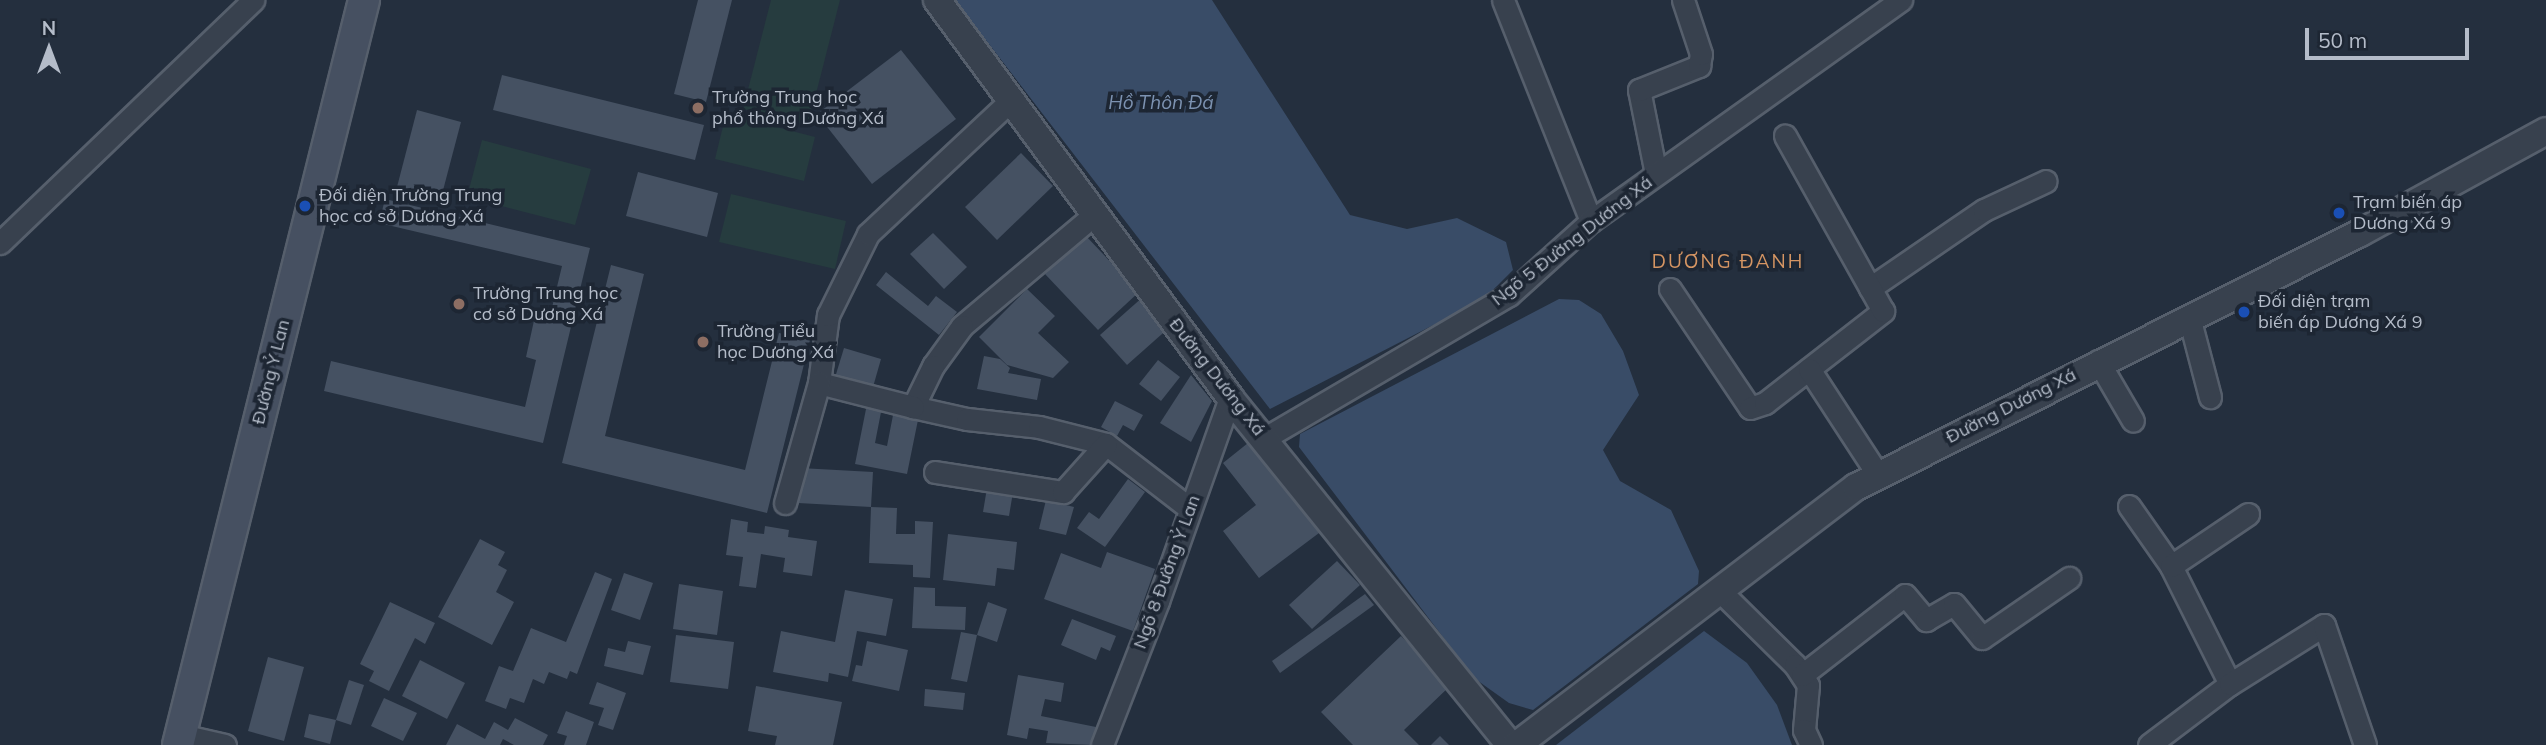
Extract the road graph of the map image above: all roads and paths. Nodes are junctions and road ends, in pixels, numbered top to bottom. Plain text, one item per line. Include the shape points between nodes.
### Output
1 (254, 0) edge
2 (365, 0) edge
3 (937, 0) edge
4 (1503, 0) edge
5 (1683, 0) edge
6 (1901, 0) edge
7 (1011, 100) junction
8 (2546, 131) edge
9 (1785, 136) dead end
10 (1656, 174) junction
11 (2046, 181) dead end
12 (1095, 214) junction
13 (1591, 221) junction
14 (0, 243) edge
15 (1870, 288) junction
16 (1670, 289) dead end
17 (2189, 317) junction
18 (2098, 361) junction
19 (1810, 369) junction
20 (819, 383) junction
21 (2210, 397) dead end
22 (1230, 398) junction
23 (914, 407) junction
24 (2133, 421) dead end
25 (1265, 438) junction
26 (1106, 444) junction
27 (934, 472) dead end
28 (1878, 475) junction
29 (785, 503) dead end
30 (2129, 506) dead end
31 (1189, 508) junction
32 (2248, 514) dead end
33 (2171, 566) junction
34 (2069, 578) dead end
35 (1717, 593) junction
36 (1802, 675) junction
37 (2230, 684) junction
38 (179, 740) edge
39 (225, 745) edge
40 (1102, 745) edge
41 (1510, 745) edge
42 (1517, 745) edge
43 (1811, 745) edge
44 (2149, 745) edge
45 (2365, 745) edge

1 - 14 street
2 - 38 main road, Đường Ỷ Lan
3 - 7 street, Đường Dương Xá
4 - 13 street
5 - 10 street via 1701,54 1699,66 1639,90
6 - 10 street, Ngõ 5 Đường Dương Xá
7 - 12 street, Đường Dương Xá
7 - 20 street via 868,234 828,315
8 - 17 street, Đường Dương Xá via 2360,233
9 - 15 street
10 - 13 street, Ngõ 5 Đường Dương Xá
11 - 15 street via 1984,210
12 - 22 street, Đường Dương Xá
12 - 23 street via 962,326 933,366
13 - 25 street, Ngõ 5 Đường Dương Xá via 1509,295
15 - 19 street via 1883,311
16 - 19 street via 1750,408 1765,404
17 - 18 street, Đường Dương Xá
17 - 21 street
18 - 24 street
18 - 28 street, Đường Dương Xá
19 - 28 street
20 - 23 street
20 - 29 street
22 - 25 street, Đường Dương Xá
22 - 31 street, Ngõ 8 Đường Ỷ Lan
23 - 26 street via 1039,427
25 - 41 street, Đường Dương Xá
26 - 27 street via 1063,492
26 - 31 street
28 - 35 street, Đường Dương Xá
30 - 33 street
31 - 40 street, Ngõ 8 Đường Ỷ Lan
32 - 33 street
33 - 37 street
34 - 36 street via 1995,634 1982,638 1954,604 1926,620 1905,595
35 - 36 street
35 - 42 street, Đường Dương Xá
36 - 43 street via 1809,700 1804,730
37 - 44 street
37 - 45 street via 2324,625
38 - 39 street

